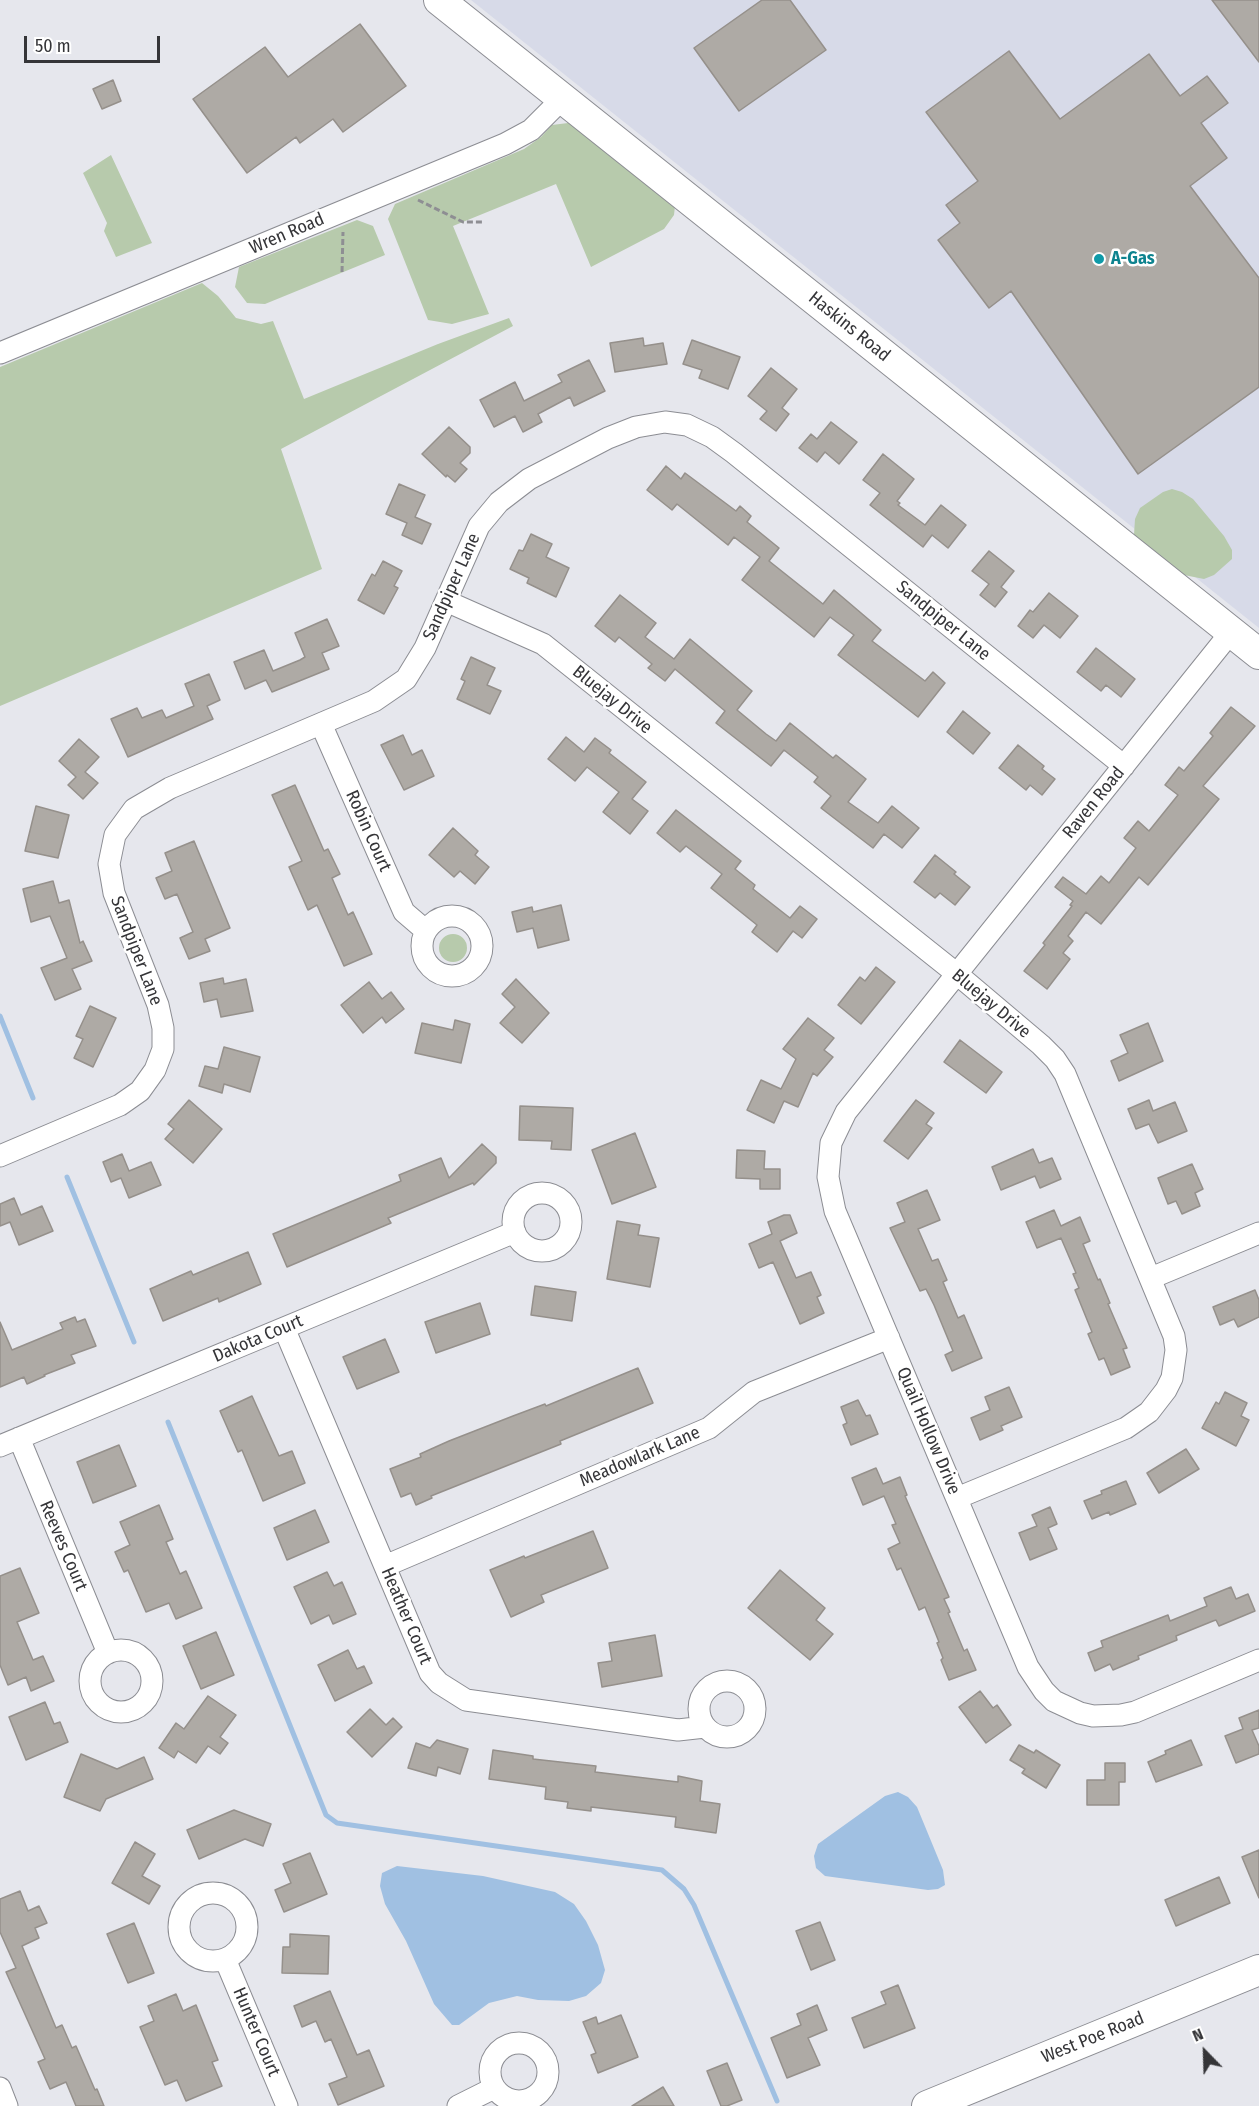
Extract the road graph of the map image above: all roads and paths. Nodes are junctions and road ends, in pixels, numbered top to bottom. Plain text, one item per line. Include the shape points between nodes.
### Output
1 (439, 0) edge
2 (562, 99) junction
3 (395, 189) junction
4 (344, 210) junction
5 (484, 222) dead end
6 (342, 272) dead end
7 (0, 353) edge
8 (446, 601) junction
9 (1231, 632) junction
10 (1259, 654) edge
11 (321, 724) junction
12 (1124, 766) junction
13 (425, 930) dead end
14 (957, 974) junction
15 (0, 1156) edge
16 (515, 1232) dead end
17 (1259, 1233) edge
18 (1150, 1278) junction
19 (284, 1328) junction
20 (889, 1338) junction
21 (9, 1442) edge
22 (957, 1498) junction
23 (385, 1566) junction
24 (108, 1653) dead end
25 (1259, 1660) edge
26 (705, 1727) dead end
27 (225, 1959) dead end
28 (1259, 1970) edge
29 (0, 2088) edge
30 (494, 2088) dead end
31 (945, 2102) edge
32 (7, 2106) edge
33 (286, 2106) edge
34 (458, 2106) edge

1 - 2 main road, Haskins Road
2 - 3 street, Wren Road via 518,138
2 - 9 main road, Haskins Road
3 - 4 street, Wren Road
3 - 5 path via 463,222
4 - 6 path
4 - 7 street, Wren Road
8 - 11 street, Sandpiper Lane via 406,679 374,701
8 - 12 street, Sandpiper Lane via 479,526 499,502 529,479 636,427 665,422 687,425 734,453
8 - 14 street, Bluejay Drive via 543,644
9 - 10 main road, Haskins Road
9 - 12 street, Raven Road
11 - 13 street, Robin Court via 404,912
11 - 15 street, Sandpiper Lane via 170,788 134,808 115,835 109,864 114,893 158,1005 163,1049 155,1070 140,1091 120,1105
12 - 14 street, Raven Road
14 - 18 street, Bluejay Drive via 1041,1045 1065,1074
14 - 20 street, Quail Hollow Drive via 846,1112 831,1143 828,1177 835,1211
16 - 19 street, Dakota Court
17 - 18 street
18 - 22 street, Bluejay Drive via 1176,1350 1172,1378 1158,1402 1126,1428
19 - 21 street, Dakota Court
19 - 23 street, Heather Court
20 - 22 street, Quail Hollow Drive
20 - 23 street, Meadowlark Lane via 754,1392 709,1428
21 - 24 street, Reeves Court
22 - 25 street, Quail Hollow Drive via 1035,1680 1066,1708 1093,1716 1128,1713
23 - 26 street, Heather Court via 430,1673 466,1700 678,1730
27 - 33 street, Hunter Court
28 - 31 main road, West Poe Road
29 - 32 street
30 - 34 street

